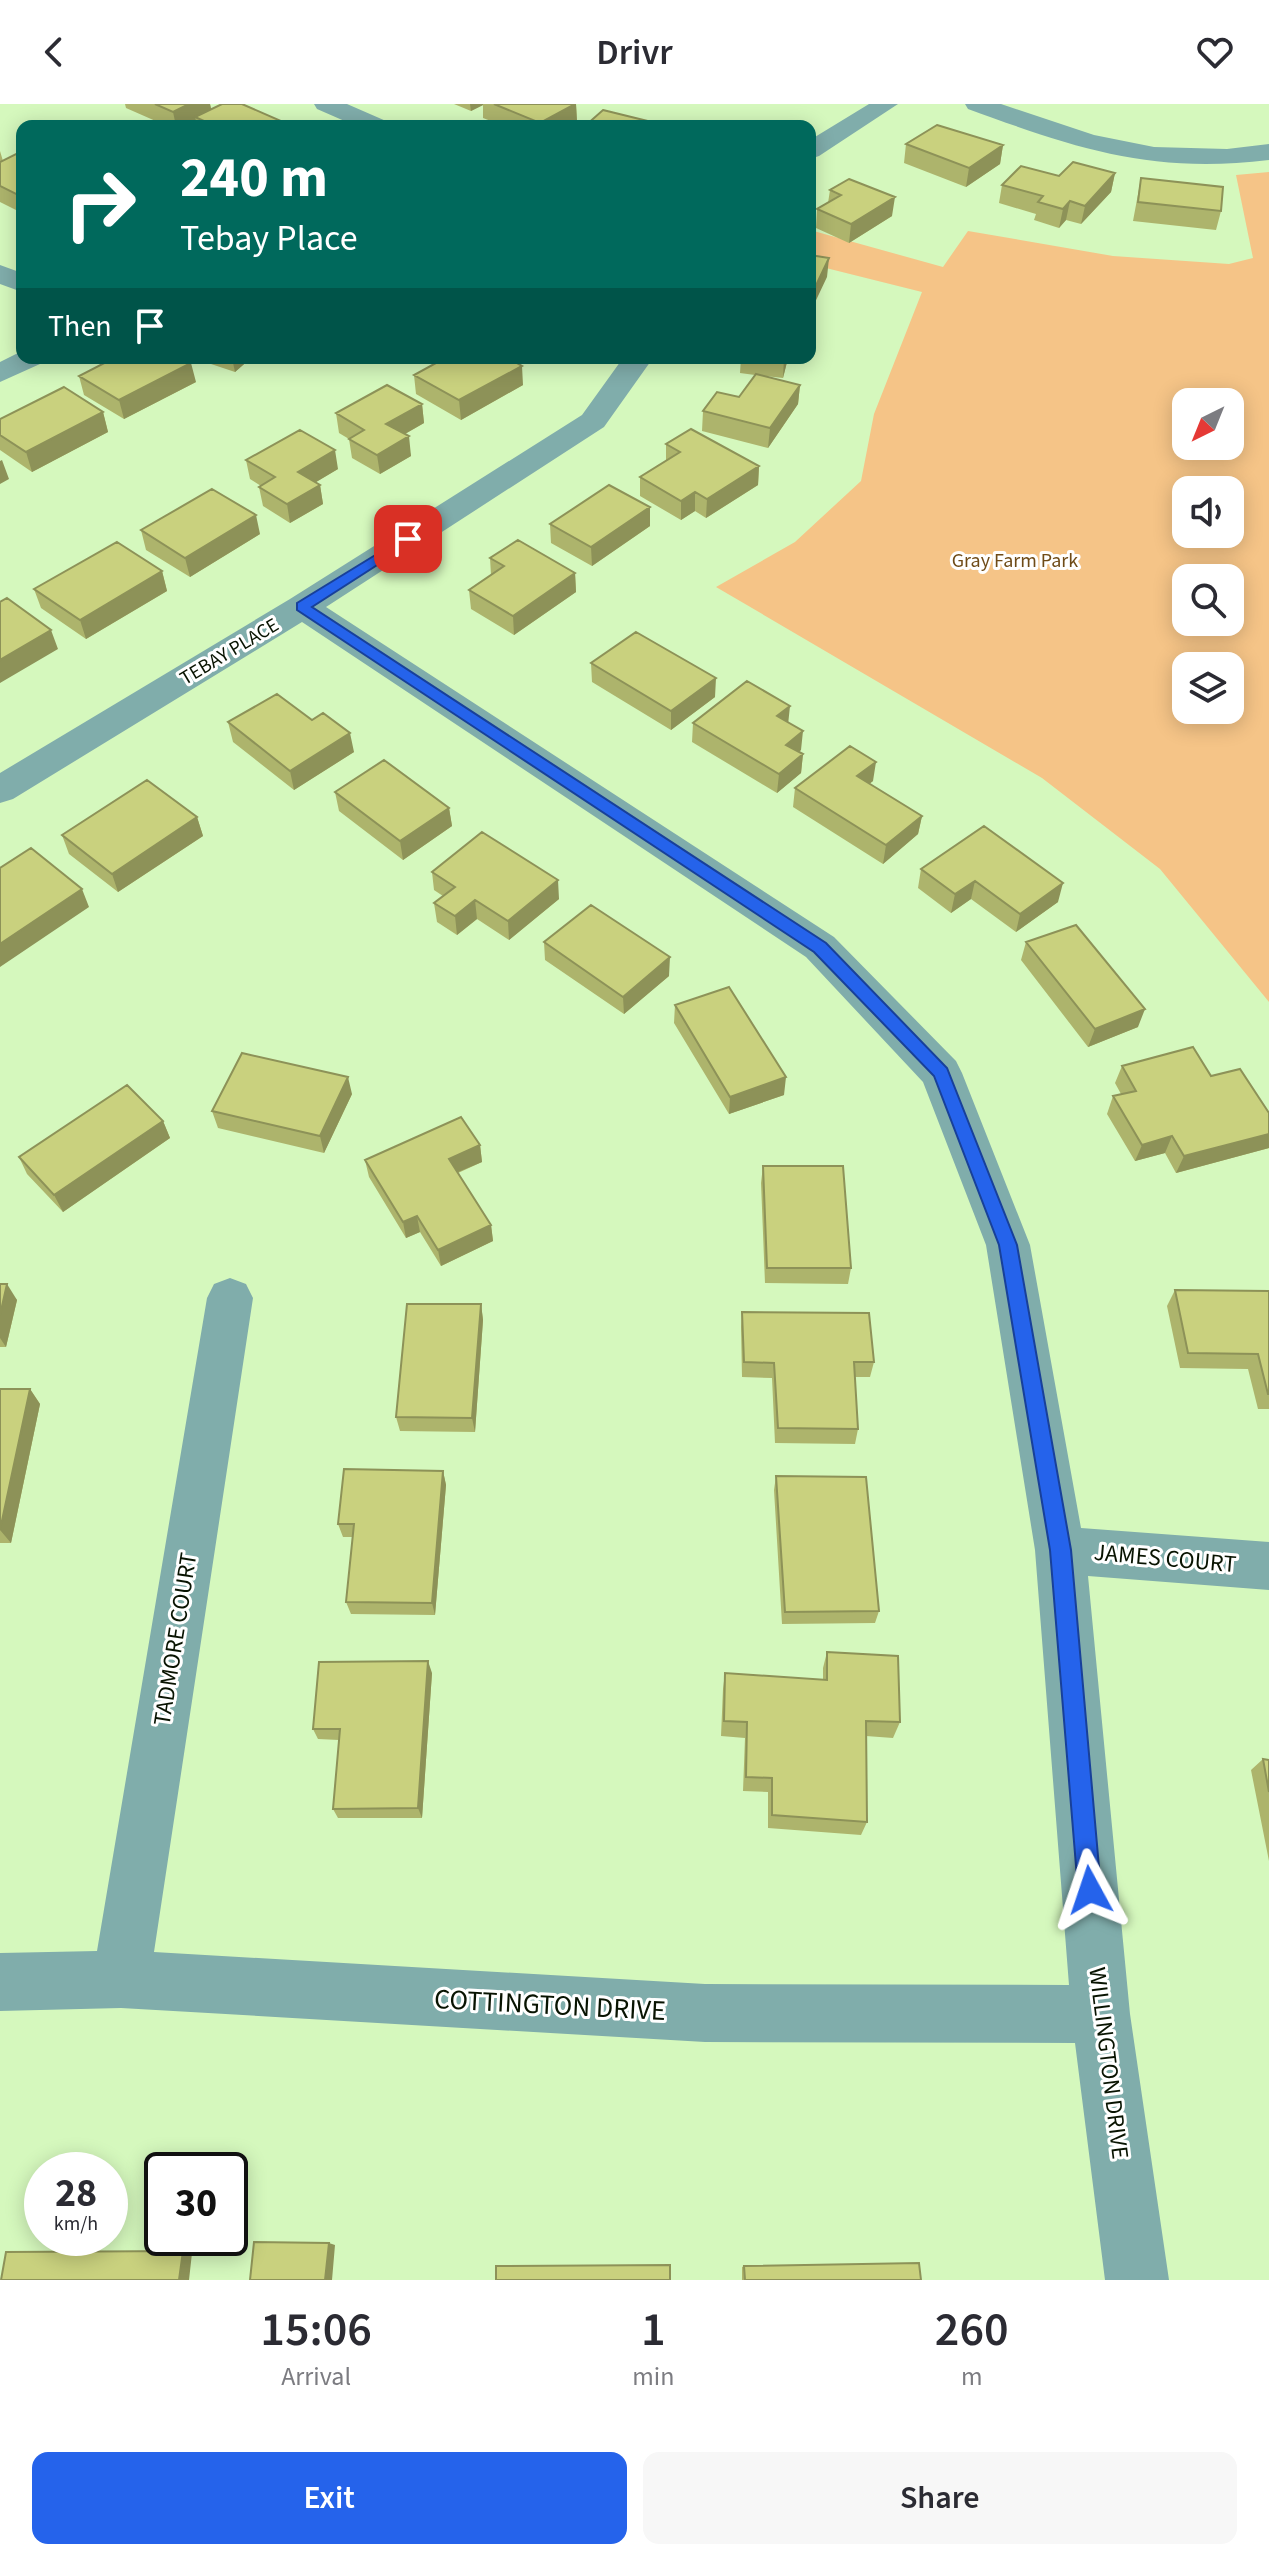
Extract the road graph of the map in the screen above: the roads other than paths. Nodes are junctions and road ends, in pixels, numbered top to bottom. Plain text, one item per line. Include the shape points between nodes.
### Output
1 (326, 104) edge
2 (886, 104) edge
3 (977, 104) edge
4 (363, 120) edge
5 (816, 147) edge
6 (1269, 152) edge
7 (18, 364) edge
8 (634, 364) edge
9 (0, 373) edge
10 (302, 607) junction
11 (0, 790) edge
12 (230, 1298) dead end
13 (1060, 1550) junction
14 (1269, 1566) edge
15 (121, 1979) junction
16 (0, 1982) edge
17 (1101, 2014) junction
18 (1137, 2280) edge

1 - 4 street
2 - 5 street
3 - 6 street via 1104,148 1152,156 1214,160
7 - 9 street
8 - 10 street, TEBAY PLACE via 593,421
10 - 11 street, TEBAY PLACE
10 - 13 street, WILLINGTON DRIVE via 820,947 941,1073 1008,1245
12 - 15 street, TADMORE COURT
13 - 14 street, JAMES COURT
13 - 17 street, WILLINGTON DRIVE
15 - 16 street, COTTINGTON DRIVE
15 - 17 street, COTTINGTON DRIVE via 705,2013
17 - 18 street, WILLINGTON DRIVE

